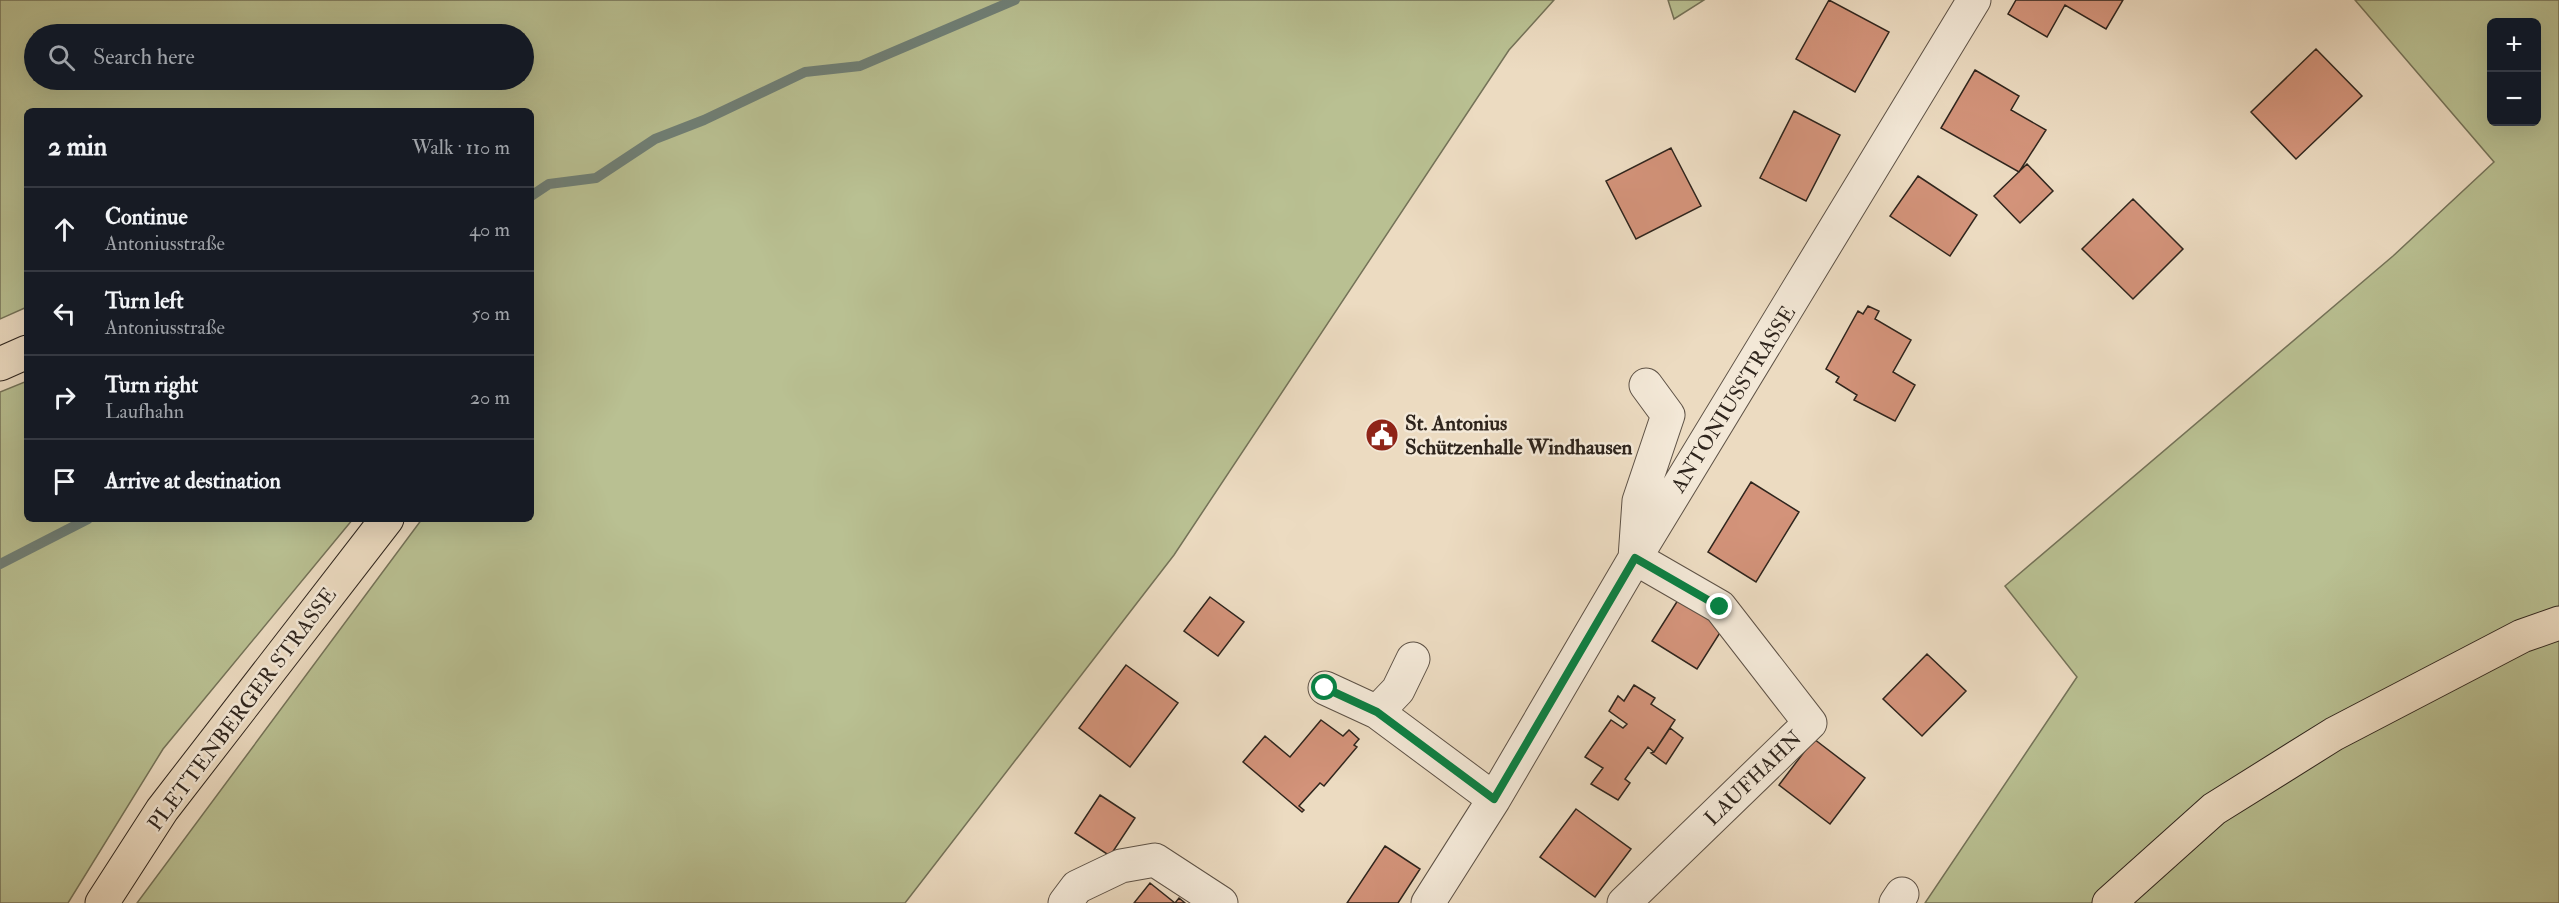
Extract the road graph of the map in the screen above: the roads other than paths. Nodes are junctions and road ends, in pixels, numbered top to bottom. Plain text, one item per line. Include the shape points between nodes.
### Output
1 (1974, 0) edge
2 (24, 352) edge
3 (0, 364) edge
4 (1646, 385) dead end
5 (385, 522) edge
6 (1635, 558) junction
7 (2559, 622) edge
8 (1413, 659) dead end
9 (1325, 688) dead end
10 (1377, 712) junction
11 (1494, 799) junction
12 (102, 903) edge
13 (1065, 903) edge
14 (1221, 903) edge
15 (1428, 903) edge
16 (1624, 903) edge
17 (2109, 903) edge

1 - 6 street, ANTONIUSSTRASSE
2 - 3 main road
4 - 6 street via 1668,415 1639,501
5 - 12 main road, PLETTENBERGER STRASSE via 162,810
6 - 11 street, ANTONIUSSTRASSE
6 - 16 street, LAUFHAHN via 1720,607 1810,723
7 - 17 main road via 2522,636 2334,734 2214,809
8 - 10 street via 1398,690
9 - 10 street
10 - 11 street
11 - 15 street, ANTONIUSSTRASSE
13 - 14 street via 1077,887 1121,866 1155,860

